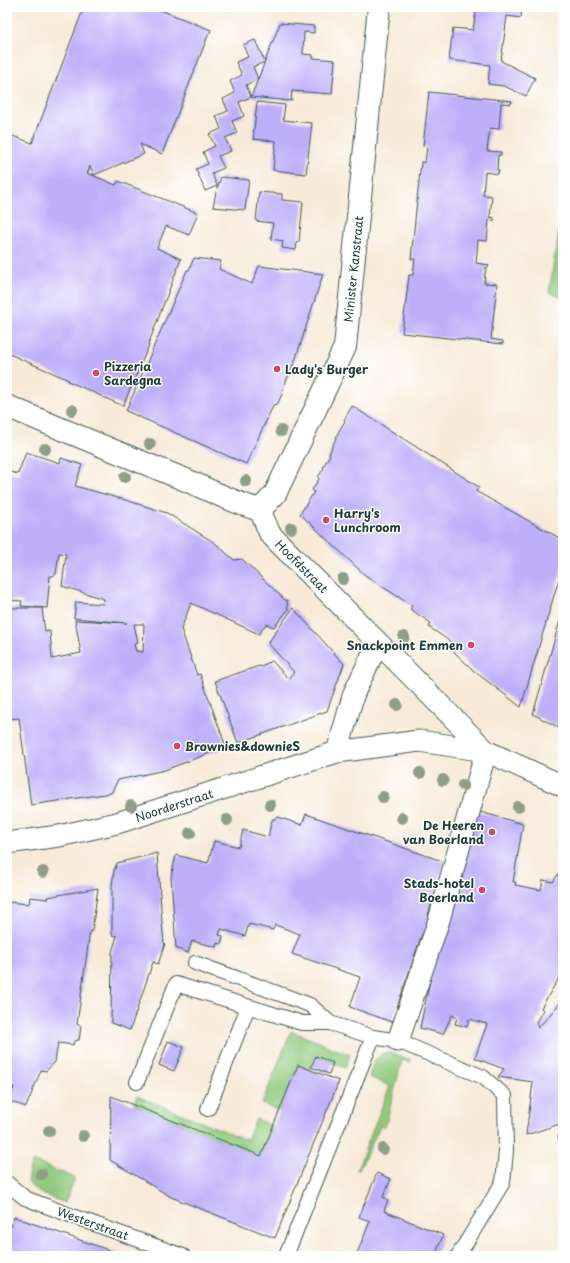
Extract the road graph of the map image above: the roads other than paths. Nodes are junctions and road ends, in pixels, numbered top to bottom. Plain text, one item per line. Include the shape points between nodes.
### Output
1 (379, 7) edge
2 (7, 406) edge
3 (260, 510) junction
4 (378, 643) junction
5 (486, 751) junction
6 (337, 752) junction
7 (563, 786) edge
8 (7, 843) edge
9 (195, 963) dead end
10 (248, 1007) junction
11 (330, 1023) junction
12 (373, 1037) junction
13 (398, 1041) junction
14 (137, 1082) dead end
15 (208, 1109) dead end
16 (7, 1183) edge
17 (183, 1256) edge
18 (286, 1256) edge
19 (458, 1256) edge

1 - 3 street, Minister Kanstraat via 345,347 275,494
2 - 3 street via 242,505
3 - 4 street, Hoofdstraat via 272,536
4 - 5 street, Hoofdstraat
4 - 6 street via 354,693
5 - 6 street, Noorderstraat via 418,741
5 - 7 street, Hoofdstraat
5 - 13 street via 440,920
6 - 8 street, Noorderstraat via 117,823 59,836
9 - 11 lane via 310,1005
10 - 11 lane via 302,1023
10 - 14 lane via 176,984
10 - 15 lane
11 - 12 lane
12 - 13 lane
12 - 18 lane
13 - 19 lane via 483,1077 506,1096 504,1182
16 - 17 lane, Westerstraat via 25,1198

